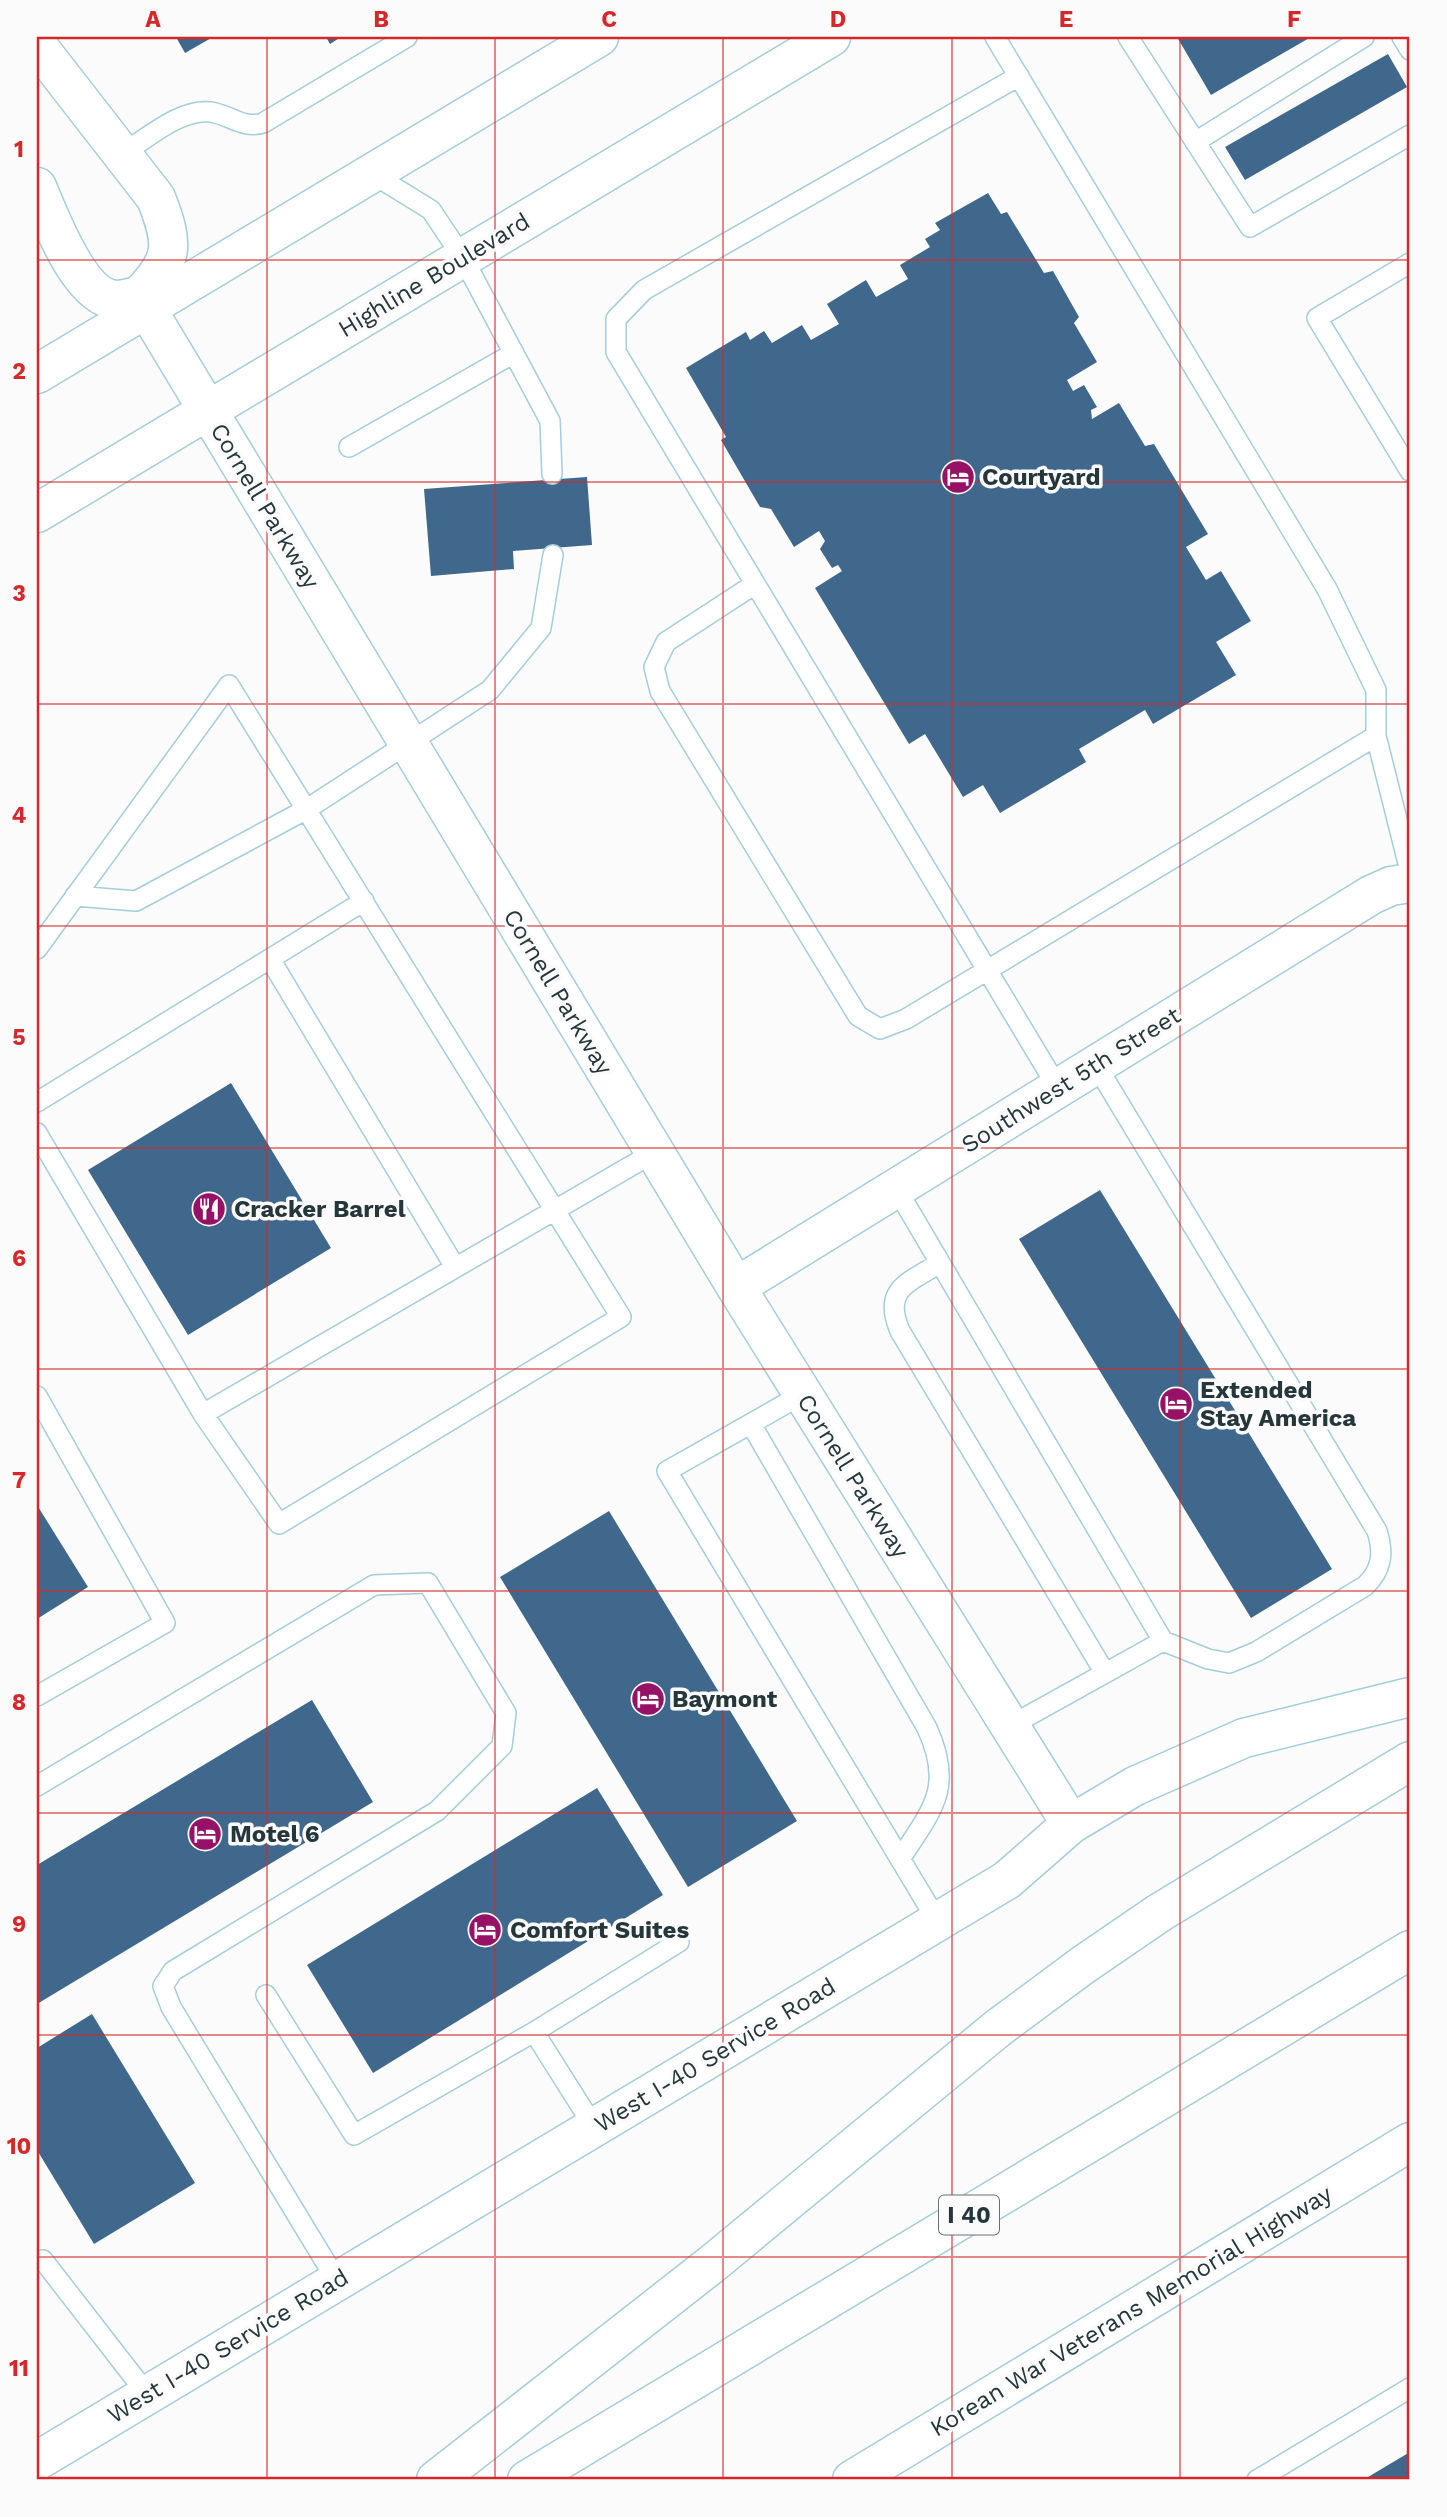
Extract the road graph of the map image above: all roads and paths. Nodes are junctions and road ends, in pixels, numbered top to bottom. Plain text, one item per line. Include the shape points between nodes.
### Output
1 (407, 37) edge
2 (831, 37) edge
3 (995, 37) edge
4 (1128, 37) edge
5 (1364, 37) edge
6 (1402, 37) edge
7 (583, 41) edge
8 (37, 46) edge
9 (1410, 50) edge
10 (1019, 76) junction
11 (1410, 135) edge
12 (1195, 142) junction
13 (123, 153) junction
14 (371, 173) junction
15 (37, 187) edge
16 (463, 258) junction
17 (1410, 263) edge
18 (143, 302) junction
19 (514, 353) junction
20 (37, 374) edge
21 (208, 411) junction
22 (349, 447) dead end
23 (1410, 471) edge
24 (552, 474) dead end
25 (37, 513) edge
26 (553, 555) dead end
27 (755, 584) junction
28 (1376, 736) junction
29 (409, 744) junction
30 (307, 809) junction
31 (1410, 871) edge
32 (1410, 883) edge
33 (75, 896) junction
34 (364, 901) junction
35 (37, 949) edge
36 (270, 959) junction
37 (987, 971) junction
38 (1096, 1065) junction
39 (1058, 1088) junction
40 (37, 1102) edge
41 (37, 1133) edge
42 (655, 1152) junction
43 (896, 1188) junction
44 (555, 1210) junction
45 (940, 1263) junction
46 (455, 1267) junction
47 (736, 1287) junction
48 (803, 1394) junction
49 (37, 1396) edge
50 (204, 1414) junction
51 (751, 1424) junction
52 (1163, 1641) junction
53 (1105, 1673) junction
54 (37, 1696) edge
55 (1410, 1697) edge
56 (1010, 1726) junction
57 (1410, 1761) edge
58 (37, 1786) edge
59 (1071, 1824) junction
60 (900, 1859) junction
61 (938, 1922) junction
62 (679, 1942) dead end
63 (1410, 1950) edge
64 (266, 1995) dead end
65 (534, 2032) junction
66 (594, 2127) junction
67 (1410, 2142) edge
68 (43, 2260) dead end
69 (337, 2281) junction
70 (1410, 2388) edge
71 (147, 2394) junction
72 (37, 2461) edge
73 (436, 2480) edge
74 (527, 2480) edge
75 (852, 2480) edge
76 (1257, 2480) edge

1 - 13 lane via 263,123 253,126 214,112 199,112 186,115
2 - 16 main road, Highline Boulevard
3 - 10 lane
4 - 12 lane
5 - 12 lane
6 - 9 lane
7 - 14 main road
8 - 13 main road
10 - 27 lane via 644,290 615,319 616,352
10 - 28 lane via 1327,589 1376,690
11 - 12 lane via 1250,228
13 - 18 main road via 156,198 167,227 169,245 161,274
14 - 16 lane via 431,210
14 - 18 main road
15 - 18 main road via 62,246 80,274 104,295
16 - 19 lane
16 - 21 main road, Highline Boulevard
17 - 23 lane via 1317,318
18 - 20 main road
18 - 21 main road, Cornell Parkway
19 - 22 lane
19 - 24 lane via 550,421
21 - 25 main road, Highline Boulevard
21 - 29 main road, Cornell Parkway
26 - 29 lane via 541,628 490,690
27 - 37 lane
27 - 37 lane via 666,642 654,667 660,691 858,1016 880,1029 906,1019
28 - 31 lane
28 - 37 lane
29 - 30 lane
29 - 42 main road, Cornell Parkway
30 - 33 lane via 136,901
30 - 33 lane via 229,685
30 - 34 lane
32 - 38 main road, Southwest 5th Street via 1371,895
33 - 35 lane
34 - 36 lane
34 - 44 lane
36 - 40 lane
36 - 46 lane
37 - 39 lane
38 - 39 main road, Southwest 5th Street
38 - 52 lane via 1382,1546 1381,1562 1365,1586 1242,1659 1218,1663
39 - 43 main road, Southwest 5th Street
41 - 50 lane
42 - 44 lane
42 - 47 main road, Cornell Parkway
43 - 45 lane
43 - 47 main road, Southwest 5th Street
44 - 46 lane
44 - 50 lane via 621,1317 279,1524
45 - 52 lane
45 - 53 lane via 905,1285 892,1301 892,1313
46 - 50 lane
47 - 48 main road, Cornell Parkway
48 - 51 lane
48 - 56 main road, Cornell Parkway
49 - 54 lane via 165,1623
51 - 60 lane via 939,1754 941,1778 932,1810
51 - 60 lane via 667,1471
52 - 53 lane
53 - 56 lane
55 - 59 main road, West I-40 Service Road via 1244,1738 1136,1786
56 - 59 main road, Cornell Parkway
57 - 73 main road via 1159,1913 1008,2020 712,2264
58 - 69 lane via 374,1585 428,1583 506,1713 502,1746 436,1811 173,1971 163,1986 171,2007
59 - 61 main road, West I-40 Service Road via 1007,1880
60 - 61 lane
61 - 66 main road, West I-40 Service Road
62 - 65 lane
63 - 74 main road, I 40
64 - 65 lane via 354,2135
65 - 66 lane
66 - 69 main road, West I-40 Service Road
67 - 75 main road, Korean War Veterans Memorial Highway
68 - 71 lane
69 - 71 main road, West I-40 Service Road
70 - 76 lane
71 - 72 main road, West I-40 Service Road

